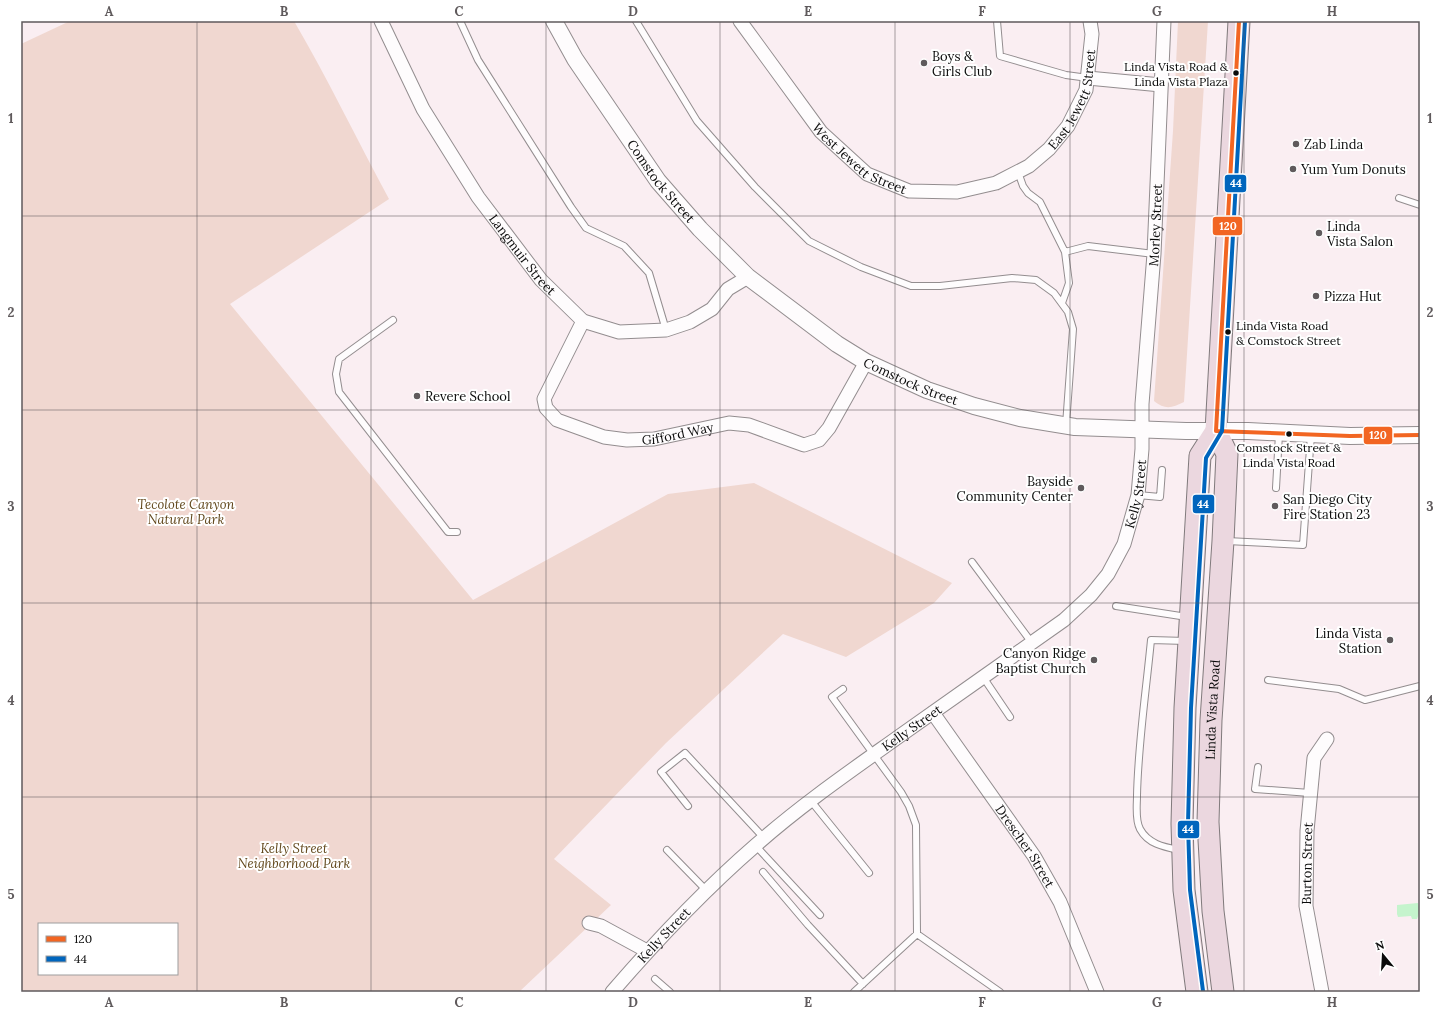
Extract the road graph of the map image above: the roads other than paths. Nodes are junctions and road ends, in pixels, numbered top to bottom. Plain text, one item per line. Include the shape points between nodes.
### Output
1 (381, 21) edge
2 (460, 21) edge
3 (554, 21) edge
4 (636, 21) edge
5 (740, 21) edge
6 (997, 21) edge
7 (1090, 21) edge
8 (1164, 21) edge
9 (1239, 21) edge
10 (1088, 78) junction
11 (1160, 85) junction
12 (1023, 169) junction
13 (1399, 198) dead end
14 (1420, 205) edge
15 (1065, 252) junction
16 (1154, 254) junction
17 (748, 277) junction
18 (1062, 303) junction
19 (393, 320) dead end
20 (583, 321) junction
21 (666, 330) junction
22 (866, 362) junction
23 (1066, 426) junction
24 (1142, 430) junction
25 (1216, 431) junction
26 (1279, 433) junction
27 (1312, 435) junction
28 (1420, 435) edge
29 (1162, 470) dead end
30 (1276, 488) dead end
31 (1138, 495) junction
32 (457, 532) dead end
33 (1223, 541) junction
34 (972, 562) dead end
35 (1116, 606) dead end
36 (1190, 618) junction
37 (1189, 641) junction
38 (1032, 643) junction
39 (984, 677) junction
40 (1268, 680) dead end
41 (1420, 686) edge
42 (843, 689) dead end
43 (933, 713) junction
44 (1010, 717) dead end
45 (1327, 739) dead end
46 (873, 755) junction
47 (1258, 767) dead end
48 (1310, 793) junction
49 (811, 800) junction
50 (688, 806) dead end
51 (760, 842) junction
52 (667, 850) dead end
53 (1182, 851) junction
54 (763, 872) dead end
55 (869, 873) dead end
56 (706, 890) junction
57 (820, 915) dead end
58 (589, 923) dead end
59 (917, 934) junction
60 (647, 951) junction
61 (655, 979) dead end
62 (863, 984) junction
63 (612, 992) edge
64 (670, 992) edge
65 (854, 992) edge
66 (1000, 992) edge
67 (1097, 992) edge
68 (1196, 992) edge
69 (1222, 992) edge
70 (1322, 992) edge

1 - 20 street, Langmuir Street via 424,109 478,196 541,280
2 - 21 lane via 478,60 586,228 624,246 649,273
3 - 17 street, Comstock Street via 575,59 658,181
4 - 18 lane via 697,121 755,187 809,241 861,267 911,286 940,286 1012,278 1036,280 1054,293
5 - 12 street, West Jewett Street via 821,132 867,174 909,191 957,192 996,183
6 - 10 lane via 1000,56 1066,75
7 - 10 street, East Jewett Street via 1092,34
8 - 11 street, Morley Street
9 - 25 main road, Linda Vista Road
10 - 11 street
10 - 12 street, East Jewett Street via 1086,90 1068,126 1050,148
11 - 16 street, Morley Street
12 - 15 lane via 1022,186 1040,202
13 - 14 lane
15 - 16 lane via 1088,246
15 - 18 lane via 1069,283
16 - 24 street, Morley Street
17 - 21 street, Langmuir Street via 728,290 712,308 690,322
17 - 22 street, Comstock Street via 837,344
18 - 23 lane via 1074,329
19 - 32 lane via 339,358 336,374 339,392 448,532
20 - 21 street, Langmuir Street via 619,332
20 - 22 street, Gifford Way via 544,399 546,408 557,420 604,437 627,440 654,438 729,423 749,425 804,445 819,440 829,428
22 - 23 street, Comstock Street via 928,390 974,406
23 - 24 street, Comstock Street
24 - 25 street, Comstock Street
24 - 31 street, Kelly Street
25 - 26 street, Comstock Street
25 - 33 main road, Linda Vista Road via 1227,454
25 - 36 main road, Linda Vista Road via 1200,456
26 - 27 street, Comstock Street
26 - 30 lane
27 - 28 street, Comstock Street
27 - 33 lane via 1303,545
29 - 31 lane via 1160,497
31 - 38 street, Kelly Street via 1124,544 1108,574 1091,595 1064,620
33 - 69 main road, Linda Vista Road via 1208,792 1213,911
34 - 38 lane
35 - 36 lane
36 - 37 main road, Linda Vista Road
37 - 53 main road, Linda Vista Road via 1182,781
37 - 53 lane via 1151,640 1138,777 1137,815 1140,829 1150,840 1162,847
38 - 39 street, Kelly Street
39 - 43 street, Kelly Street
39 - 44 lane
40 - 41 lane via 1339,689 1365,700
42 - 46 lane via 832,697
43 - 46 street, Kelly Street
43 - 67 street, Drescher Street via 1034,856 1060,902
45 - 48 street, Burton Street via 1314,758
46 - 49 street, Kelly Street
46 - 59 lane via 909,806 916,825
47 - 48 lane via 1255,789
48 - 70 street, Burton Street via 1306,906
49 - 51 street, Kelly Street
49 - 55 lane
50 - 51 lane via 661,772 685,753
51 - 56 street, Kelly Street
51 - 57 lane
52 - 56 lane
53 - 68 main road, Linda Vista Road
54 - 62 lane
56 - 60 street, Kelly Street
58 - 60 street via 601,926
59 - 62 lane
59 - 66 lane
60 - 63 street, Kelly Street
61 - 64 lane
62 - 65 lane

